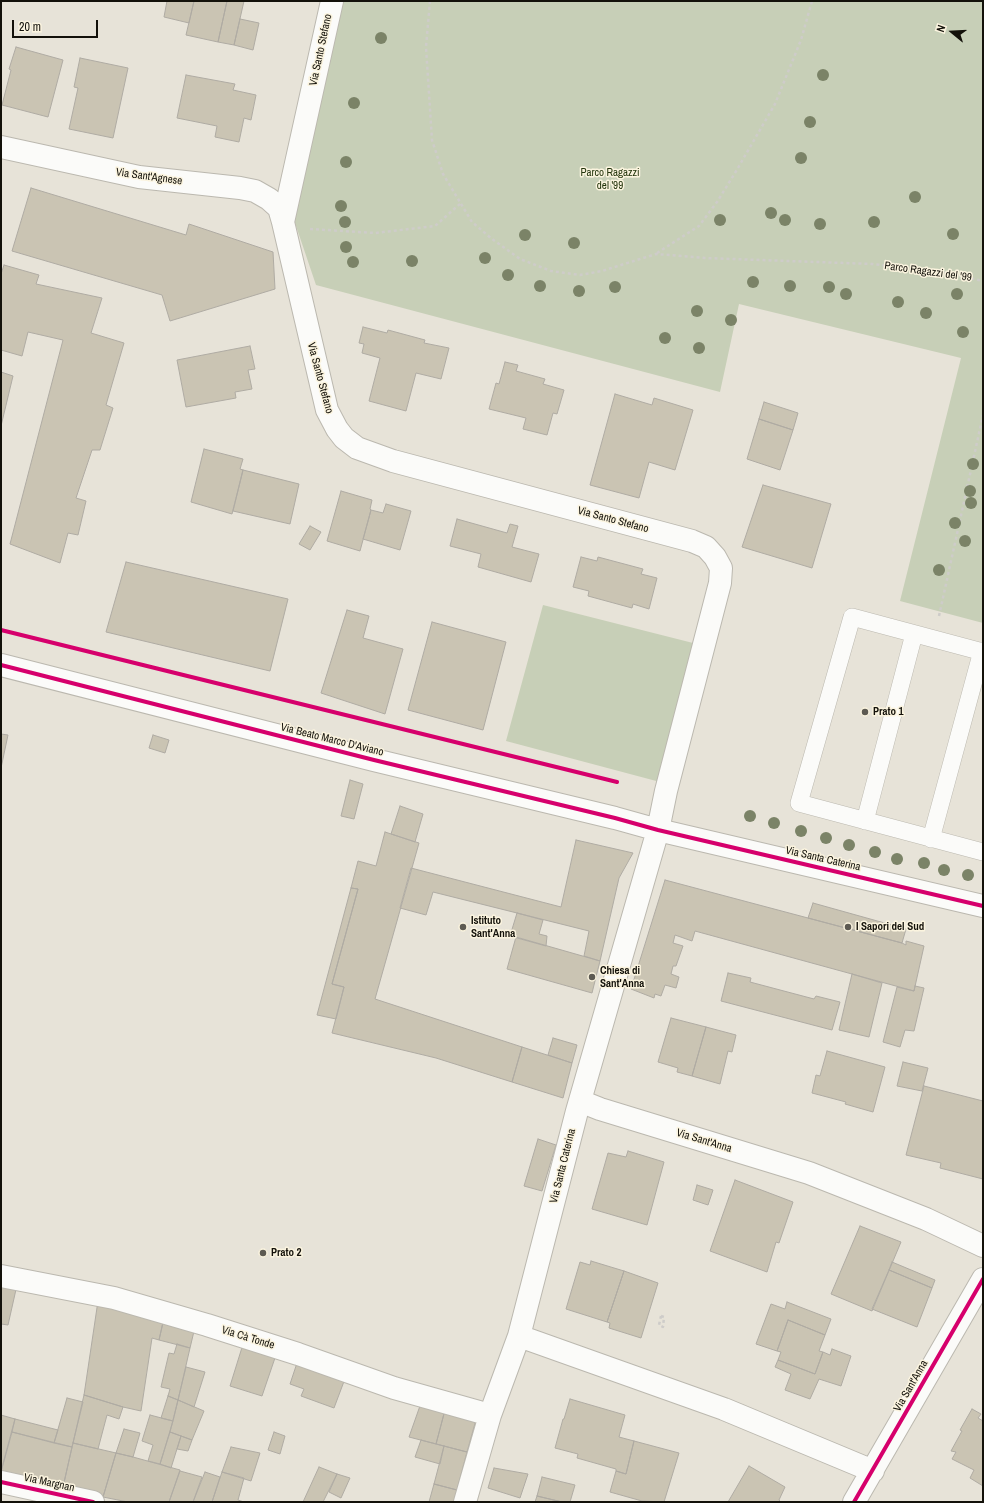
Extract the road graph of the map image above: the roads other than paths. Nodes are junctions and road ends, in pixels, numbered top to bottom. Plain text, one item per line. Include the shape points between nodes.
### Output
1 (332, 1) edge
2 (1, 147) edge
3 (283, 222) junction
4 (715, 557) joint
5 (914, 634) junction
6 (982, 651) edge
7 (1, 665) edge
8 (865, 821) junction
9 (658, 830) junction
10 (931, 839) junction
11 (983, 852) edge
12 (983, 905) edge
13 (580, 1101) junction
14 (983, 1246) edge
15 (1, 1276) edge
16 (983, 1279) edge
17 (519, 1336) junction
18 (490, 1415) junction
19 (873, 1471) junction
20 (1, 1482) edge
21 (93, 1502) edge
22 (465, 1502) edge
23 (854, 1502) edge

1 - 3 street, Via Santo Stefano
2 - 3 street, Via Sant'Agnese via 139,177 256,191 279,208
3 - 4 street, Via Santo Stefano via 327,410 344,438 357,448 393,461 692,540 706,547
4 - 9 street, Via Santa Caterina via 721,568 720,583
5 - 6 lane
5 - 8 lane
5 - 8 lane via 852,617 799,803
6 - 10 lane
7 - 9 street, Via Beato Marco D'Aviano
8 - 10 lane
9 - 12 street, Via Santa Caterina
9 - 13 street, Via Santa Caterina
10 - 11 lane
13 - 14 street, Via Sant'Anna via 809,1173 926,1219
13 - 17 street, Via Santa Caterina
15 - 18 street, Via Cà Tonde via 121,1300 298,1354 394,1388
16 - 19 street, Via Sant'Anna
17 - 18 street, Via Santa Caterina
17 - 19 street via 724,1409
18 - 22 street, Via Santa Caterina
19 - 23 street, Via Sant'Anna
20 - 21 street, Via Margnan

